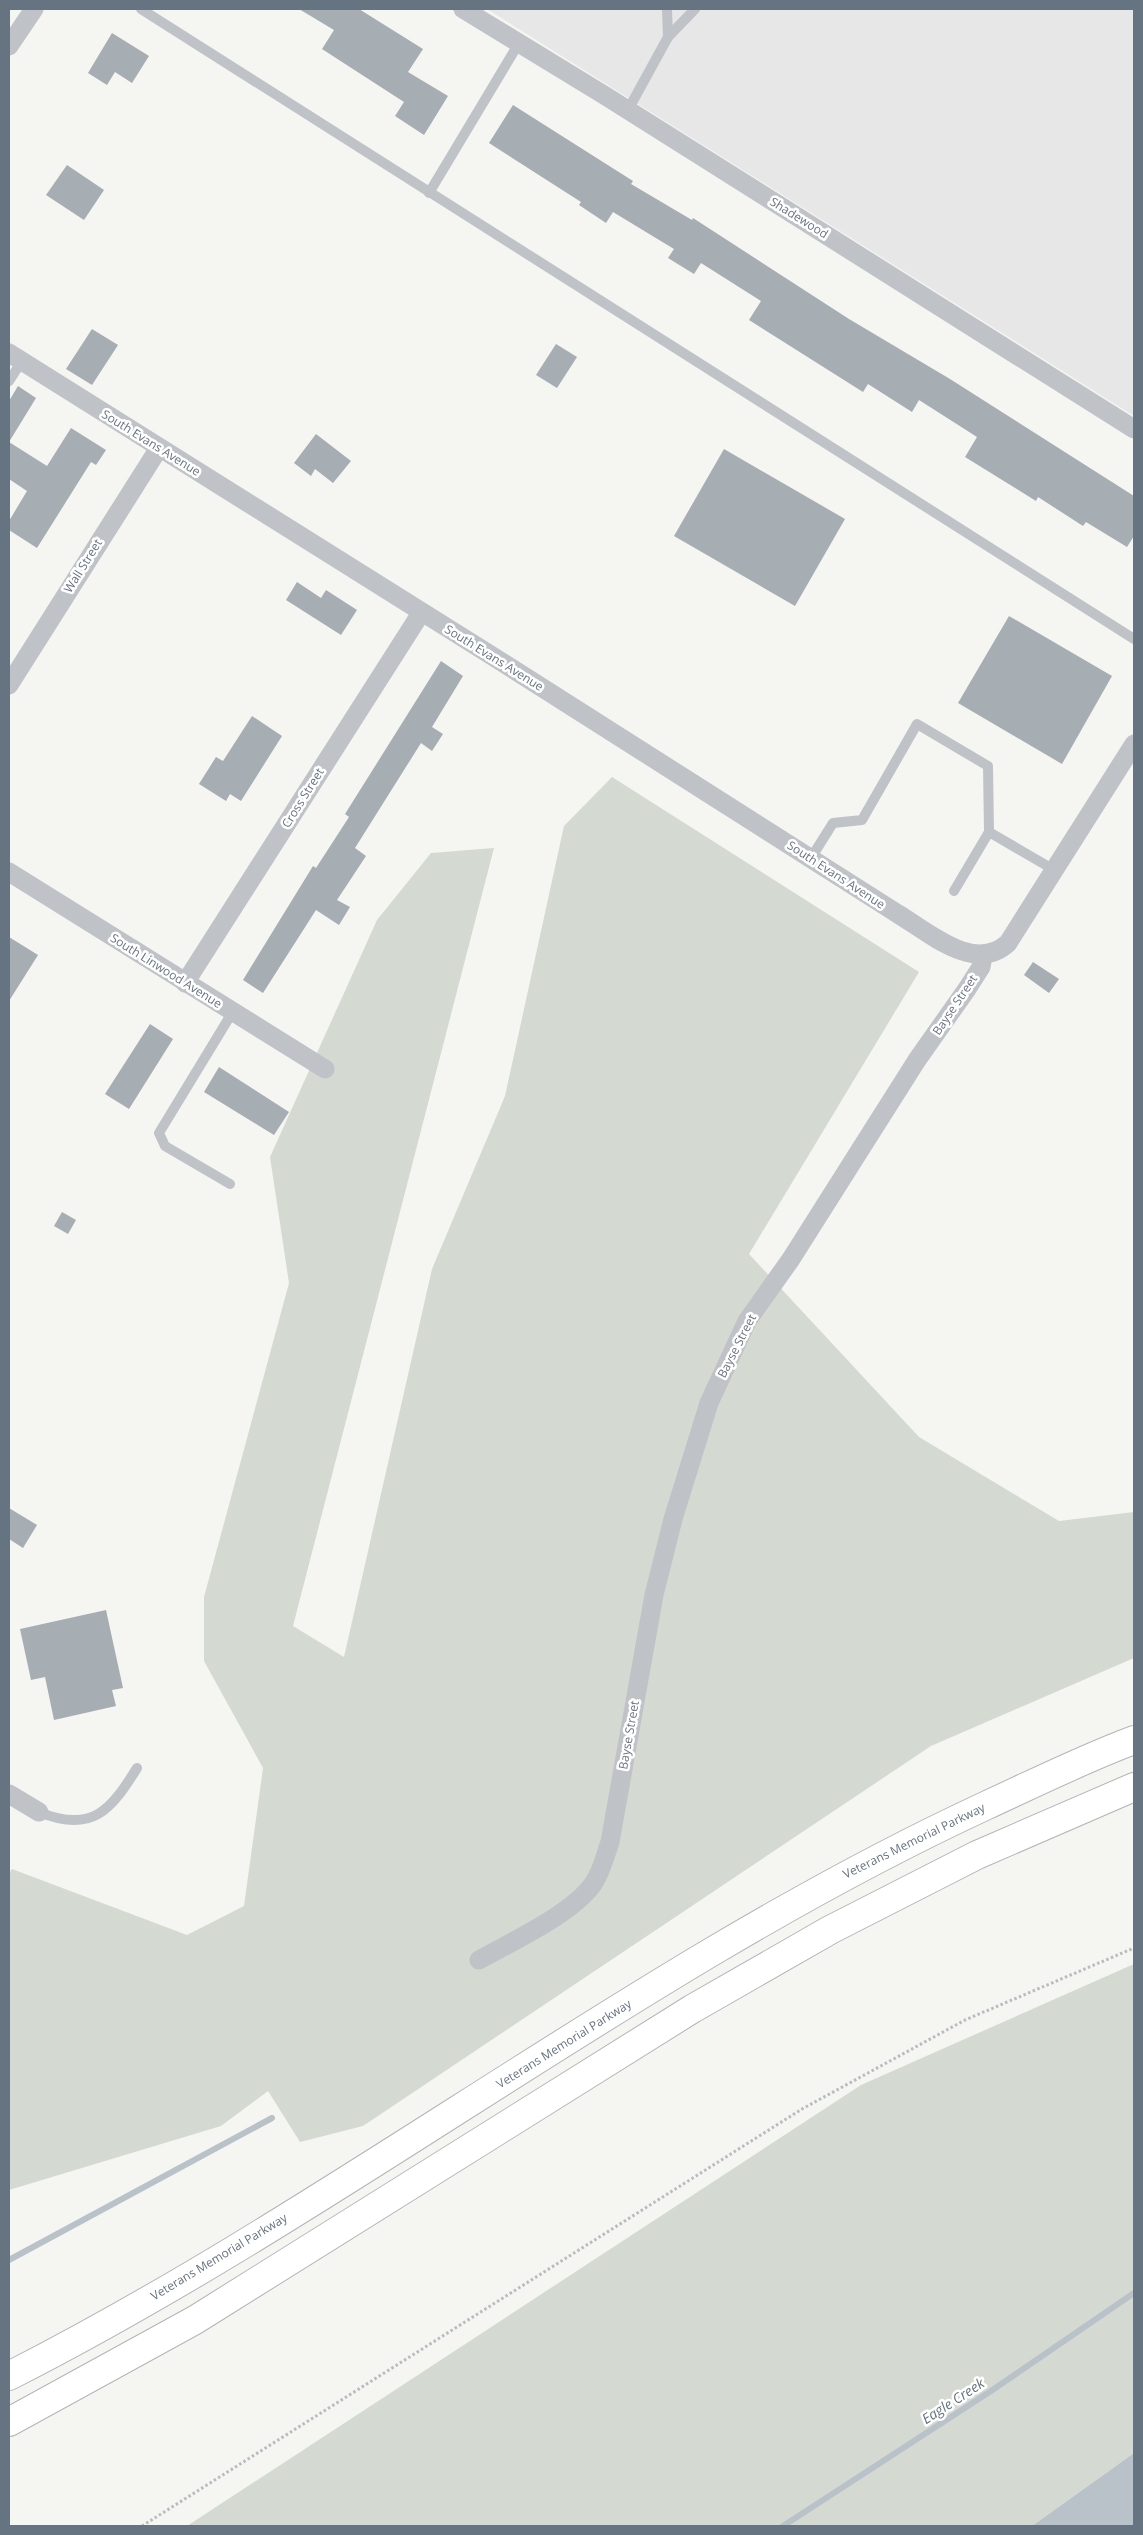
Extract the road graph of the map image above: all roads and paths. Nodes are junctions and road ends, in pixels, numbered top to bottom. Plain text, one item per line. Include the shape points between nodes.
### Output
1 (34, 9) edge
2 (141, 9) edge
3 (463, 9) edge
4 (667, 9) edge
5 (695, 9) edge
6 (668, 37) junction
7 (519, 43) junction
8 (9, 46) edge
9 (628, 110) junction
10 (429, 193) junction
11 (15, 357) edge
12 (9, 381) edge
13 (1134, 430) edge
14 (159, 448) junction
15 (421, 613) junction
16 (1134, 639) edge
17 (9, 686) edge
18 (1134, 744) edge
19 (989, 832) junction
20 (811, 858) junction
21 (1056, 871) junction
22 (9, 872) edge
23 (954, 891) dead end
24 (983, 956) junction
25 (185, 983) junction
26 (232, 1013) junction
27 (325, 1069) dead end
28 (230, 1184) dead end
29 (1134, 1740) edge
30 (137, 1768) dead end
31 (1134, 1787) edge
32 (9, 1794) edge
33 (39, 1812) joint
34 (1134, 1948) edge
35 (479, 1960) dead end
36 (9, 2376) edge
37 (9, 2422) edge
38 (142, 2526) edge

1 - 8 street
2 - 10 lane
3 - 7 street, Shadewood
4 - 6 lane
5 - 6 lane
6 - 9 lane
7 - 9 street, Shadewood
7 - 10 lane
9 - 13 street, Shadewood
10 - 16 lane
11 - 12 lane
11 - 14 street, South Evans Avenue
14 - 15 street, South Evans Avenue
14 - 17 street, Wall Street
15 - 20 street, South Evans Avenue
15 - 25 street, Cross Street
18 - 21 street
19 - 20 lane via 988,766 917,724 862,820 833,823
19 - 21 lane
19 - 23 lane
20 - 24 street, South Evans Avenue via 957,950
21 - 24 street via 1008,943 1001,950
22 - 25 street, South Linwood Avenue
24 - 35 street, Bayse Street via 981,967 967,989 747,1321 710,1403 673,1519 654,1595 610,1842 601,1870 593,1884 574,1903
25 - 26 street, South Linwood Avenue
26 - 27 street, South Linwood Avenue
26 - 28 lane via 159,1133 165,1146
29 - 36 highway, Veterans Memorial Parkway via 942,1826 754,1925 212,2263 72,2344
30 - 33 lane via 117,1800 78,1822
31 - 37 highway via 976,1855 830,1930 692,2009 195,2320
32 - 33 street
34 - 38 path via 965,2020 802,2109

